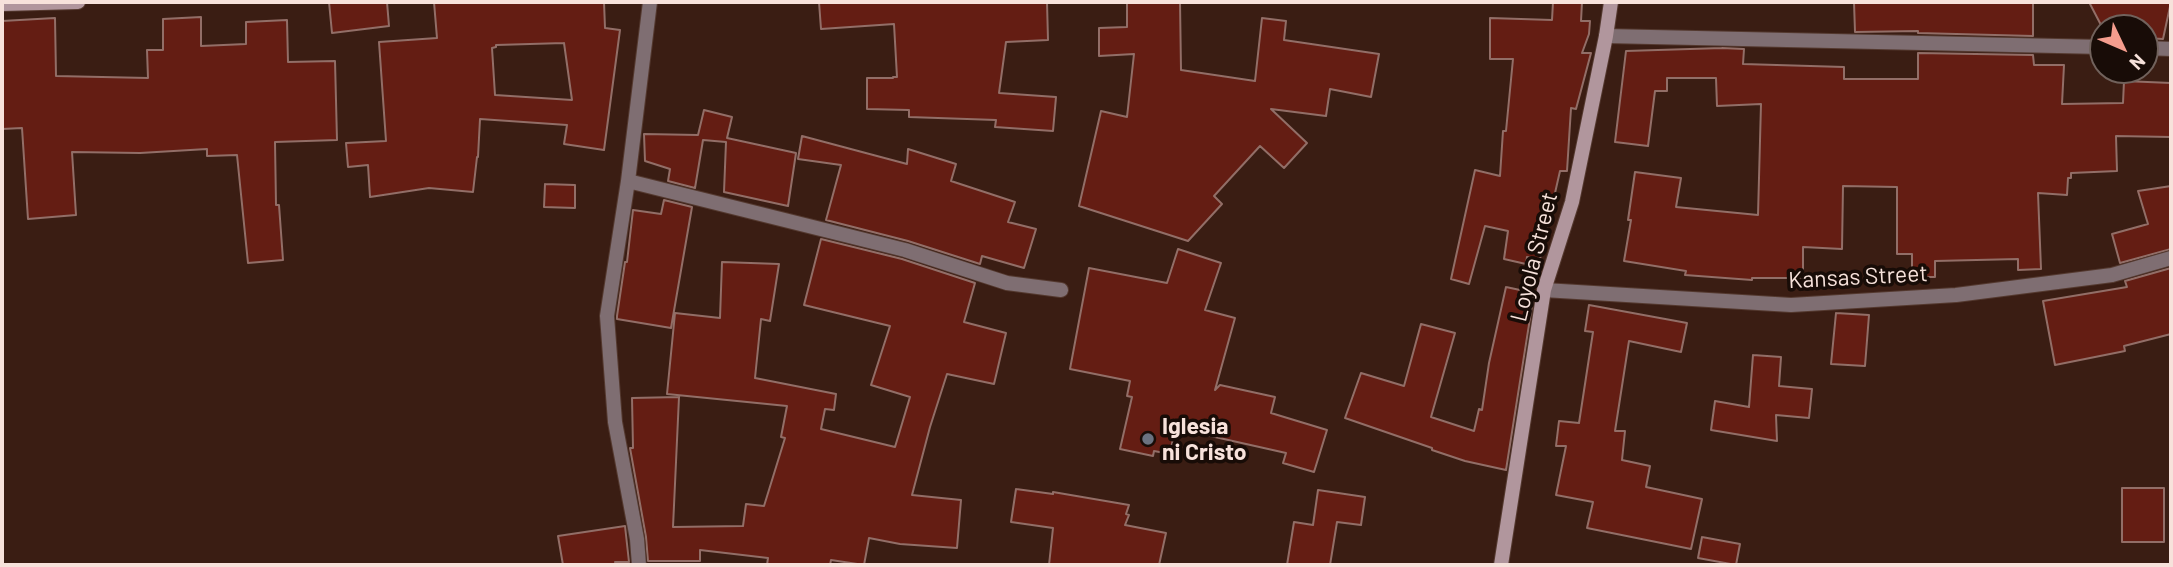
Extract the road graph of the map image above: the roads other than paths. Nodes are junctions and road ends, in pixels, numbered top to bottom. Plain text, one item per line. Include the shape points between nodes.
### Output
1 (78, 2) edge
2 (650, 2) edge
3 (1611, 2) edge
4 (2, 4) edge
5 (1606, 36) junction
6 (2089, 47) edge
7 (628, 181) junction
8 (2171, 258) edge
9 (1061, 290) dead end
10 (1544, 290) junction
11 (639, 565) edge
12 (1501, 565) edge

1 - 4 street
2 - 7 street
3 - 5 street, Loyola Street
5 - 6 street
5 - 10 street, Loyola Street via 1573,202
7 - 9 street via 905,250 1007,283
7 - 11 street via 607,316 615,422
8 - 10 street, Kansas Street via 2112,275 1969,293 1791,305
10 - 12 street, Loyola Street

